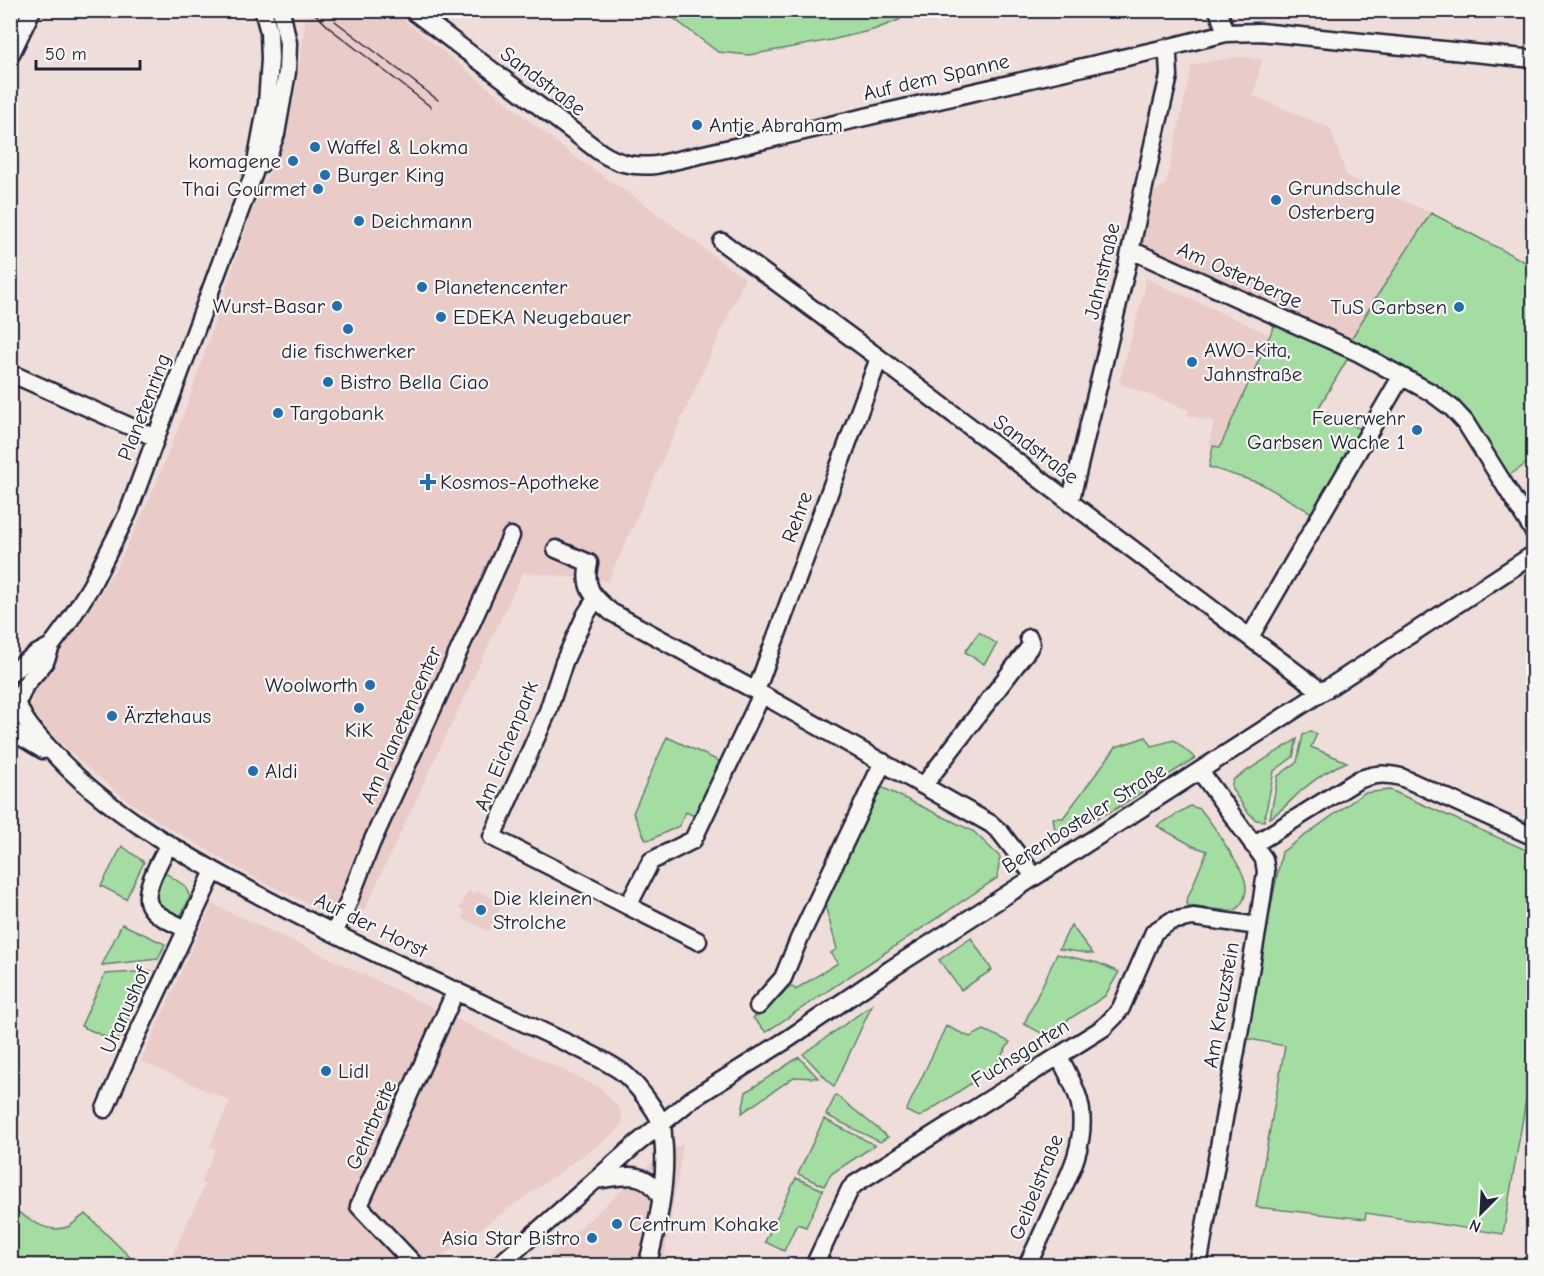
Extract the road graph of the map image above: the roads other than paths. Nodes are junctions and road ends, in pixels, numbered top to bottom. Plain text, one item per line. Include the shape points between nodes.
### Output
1 (32, 10) edge
2 (412, 10) edge
3 (1218, 10) edge
4 (276, 11) edge
5 (1226, 33) junction
6 (1166, 48) junction
7 (10, 56) edge
8 (1533, 59) edge
9 (656, 165) joint
10 (722, 242) dead end
11 (1131, 250) junction
12 (879, 358) junction
13 (10, 373) edge
14 (1401, 377) junction
15 (156, 438) junction
16 (1070, 503) junction
17 (1533, 532) edge
18 (511, 536) dead end
19 (556, 549) dead end
20 (1533, 554) edge
21 (596, 599) junction
22 (1029, 638) dead end
23 (1250, 638) junction
24 (51, 646) junction
25 (10, 673) edge
26 (10, 680) edge
27 (1322, 692) junction
28 (759, 693) junction
29 (16, 708) edge
30 (10, 730) edge
31 (59, 760) junction
32 (883, 762) junction
33 (1200, 771) junction
34 (924, 785) junction
35 (1533, 837) edge
36 (169, 844) junction
37 (1253, 845) junction
38 (214, 871) junction
39 (1034, 876) junction
40 (628, 906) junction
41 (1258, 926) junction
42 (186, 929) junction
43 (334, 933) junction
44 (698, 942) dead end
45 (456, 990) junction
46 (758, 1006) dead end
47 (1059, 1056) junction
48 (105, 1109) dead end
49 (662, 1124) junction
50 (595, 1180) junction
51 (661, 1198) junction
52 (412, 1263) dead end
53 (498, 1266) edge
54 (647, 1266) edge
55 (814, 1266) edge
56 (1027, 1266) edge
57 (1197, 1266) edge

1 - 7 street
2 - 9 street, Sandstraße via 610,159 630,166
3 - 5 street
4 - 15 street, Planetenring via 288,44 278,125 269,152 254,173
5 - 6 street, Auf dem Spanne
5 - 8 street, Auf dem Spanne via 1260,32
6 - 9 street, Auf dem Spanne
6 - 11 street, Jahnstraße via 1169,76
10 - 12 street, Sandstraße
11 - 14 street, Am Osterberge via 1359,353
11 - 16 street, Jahnstraße
12 - 16 street, Sandstraße
12 - 28 street, Rehre
13 - 15 street
14 - 17 street, Am Osterberge via 1432,393 1459,415
14 - 23 street
15 - 24 street, Planetenring via 107,558
16 - 23 street, Sandstraße
18 - 43 street, Am Planetencenter
19 - 21 street via 589,563 588,587
20 - 27 street, Berenbosteler Straße
21 - 28 street via 611,612
21 - 40 street, Am Eichenpark via 564,662 548,711 492,837
22 - 34 street via 1029,648
23 - 27 street, Sandstraße
24 - 25 street, Planetenring
24 - 29 street, Planetenring
26 - 29 street, Auf der Horst via 17,688
27 - 33 street, Berenbosteler Straße
28 - 32 street
28 - 40 street via 693,840 651,861
29 - 31 street, Auf der Horst
30 - 31 street, Auf der Horst
31 - 36 street, Auf der Horst via 90,788
32 - 34 street
32 - 46 street via 783,978
33 - 37 street, Am Kreuzstein
33 - 39 street, Berenbosteler Straße
34 - 39 street via 991,824
35 - 37 street via 1401,777 1376,774 1358,780
36 - 38 street, Auf der Horst
36 - 42 street via 147,898 153,911
37 - 41 street, Am Kreuzstein via 1264,859 1266,872
38 - 42 street, Uranushof
38 - 43 street, Auf der Horst
39 - 49 street, Berenbosteler Straße via 693,1099
40 - 44 street, Am Eichenpark
41 - 47 street, Fuchsgarten via 1193,917 1171,921 1154,932 1115,1016
41 - 57 street, Am Kreuzstein
42 - 48 street, Uranushof
43 - 45 street, Auf der Horst
45 - 49 street, Auf der Horst via 605,1061 624,1074 646,1098
45 - 52 street, Gehrbreite via 359,1206
47 - 55 street, Fuchsgarten via 855,1184
47 - 56 street, Geibelstraße via 1081,1109 1082,1130 1077,1157
49 - 50 street, Berenbosteler Straße
49 - 51 street via 665,1153
50 - 51 street via 638,1176 656,1187
50 - 53 street, Berenbosteler Straße
51 - 54 street

